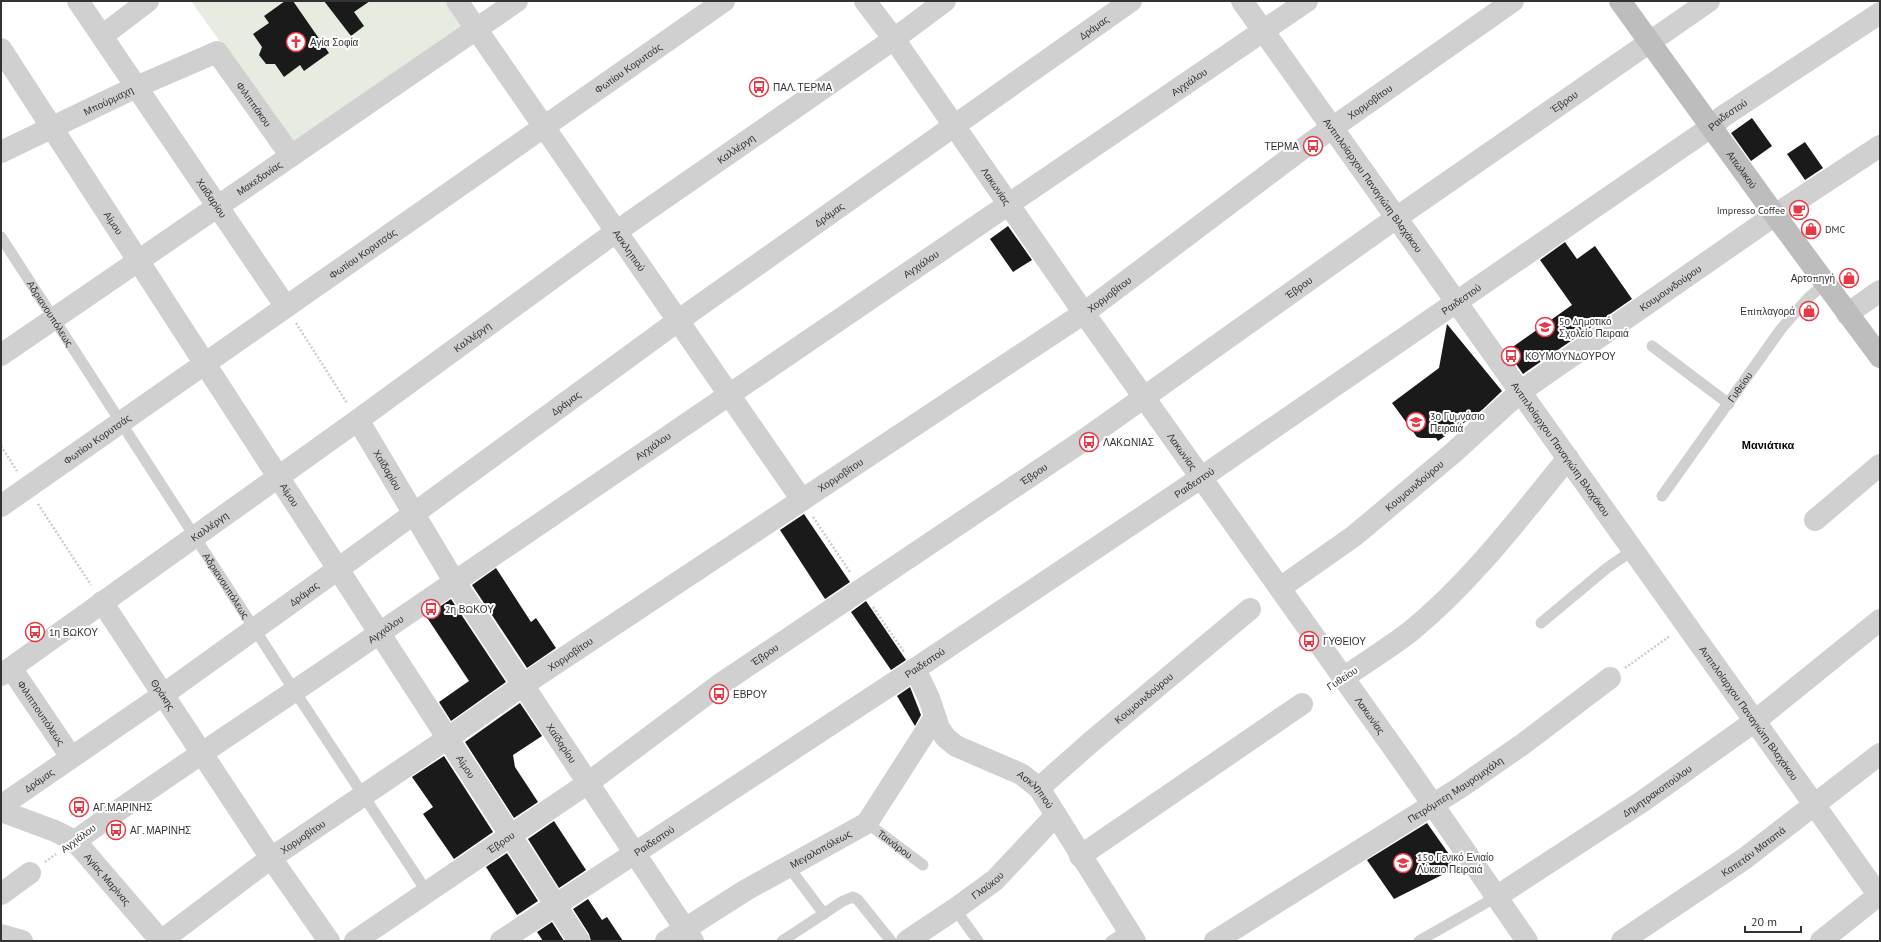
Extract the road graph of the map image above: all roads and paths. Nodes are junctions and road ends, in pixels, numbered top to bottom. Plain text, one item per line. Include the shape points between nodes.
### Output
1 (78, 1) edge
2 (148, 1) edge
3 (457, 1) edge
4 (518, 1) edge
5 (724, 1) edge
6 (865, 1) edge
7 (945, 1) edge
8 (1131, 1) edge
9 (1242, 1) edge
10 (1307, 1) edge
11 (1513, 1) edge
12 (1620, 1) edge
13 (1709, 1) edge
14 (1880, 13) edge
15 (476, 29) junction
16 (1263, 31) junction
17 (102, 36) junction
18 (894, 39) junction
19 (1649, 42) junction
20 (1, 49) edge
21 (218, 52) joint
22 (136, 87) junction
23 (51, 126) junction
24 (545, 126) junction
25 (955, 126) junction
26 (1711, 126) junction
27 (1332, 128) junction
28 (1880, 146) edge
29 (1, 152) edge
30 (291, 156) junction
31 (1009, 205) junction
32 (217, 206) junction
33 (1775, 215) junction
34 (1396, 218) junction
35 (617, 231) junction
36 (1, 237) edge
37 (138, 261) junction
38 (1825, 284) junction
39 (1880, 291) edge
40 (1456, 302) junction
41 (286, 307) junction
42 (1084, 312) junction
43 (1847, 314) junction
44 (54, 319) junction
45 (678, 320) junction
46 (1652, 346) dead end
47 (1, 355) edge
48 (1880, 357) edge
49 (205, 364) junction
50 (1520, 392) junction
51 (728, 394) junction
52 (1145, 397) junction
53 (1729, 404) junction
54 (358, 420) junction
55 (121, 422) junction
56 (1, 446) edge
57 (1568, 458) junction
58 (1880, 466) edge
59 (278, 477) junction
60 (1202, 477) junction
61 (28, 487) junction
62 (1662, 496) dead end
63 (802, 500) junction
64 (1, 506) edge
65 (414, 513) junction
66 (1815, 520) dead end
67 (195, 536) junction
68 (1633, 550) junction
69 (338, 569) junction
70 (454, 581) junction
71 (1280, 588) junction
72 (102, 602) junction
73 (1250, 609) dead end
74 (1880, 620) edge
75 (1542, 623) dead end
76 (1686, 624) junction
77 (256, 628) junction
78 (380, 633) junction
79 (915, 669) junction
80 (6, 671) edge
81 (1343, 678) junction
82 (1610, 678) joint
83 (523, 685) junction
84 (294, 690) junction
85 (164, 694) junction
86 (1302, 704) dead end
87 (935, 717) junction
88 (1754, 720) junction
89 (448, 738) junction
90 (202, 752) junction
91 (1880, 754) edge
92 (71, 757) junction
93 (588, 783) junction
94 (1038, 788) junction
95 (363, 796) junction
96 (1814, 804) junction
97 (1432, 805) junction
98 (1, 806) edge
99 (1, 811) edge
100 (1056, 815) junction
101 (867, 823) junction
102 (511, 836) junction
103 (75, 841) junction
104 (635, 853) junction
105 (1080, 856) junction
106 (271, 858) junction
107 (923, 865) dead end
108 (788, 866) junction
109 (30, 873) joint
110 (427, 892) junction
111 (1, 894) edge
112 (1880, 895) edge
113 (1496, 897) junction
114 (556, 905) junction
115 (955, 909) junction
116 (824, 914) junction
117 (1, 935) edge
118 (689, 935) edge
119 (1124, 937) edge
120 (22, 941) edge
121 (161, 941) edge
122 (329, 941) edge
123 (355, 941) edge
124 (501, 941) edge
125 (579, 941) edge
126 (666, 941) edge
127 (782, 941) edge
128 (891, 941) edge
129 (907, 941) edge
130 (978, 941) edge
131 (1215, 941) edge
132 (1419, 941) edge
133 (1527, 941) edge
134 (1622, 941) edge
135 (1821, 941) edge

1 - 17 street, Χαϊδαρίου
2 - 17 street
3 - 15 street, Ασκληπιού
4 - 15 street, Μακεδονίας
5 - 24 street, Φωτίου Κορυτσάς
6 - 18 street, Λακωνίας
7 - 18 street, Καλλέργη
8 - 25 street, Δράμας
9 - 16 street, Αντιπλοίαρχου Παναγιώτη Βλαχάκου
10 - 16 street, Αγχιάλου
11 - 27 street, Χορμοβίτου
12 - 19 street, Αιτωλικού
13 - 19 street, Έβρου
14 - 26 street, Ραιδεστού
15 - 24 street, Ασκληπιού
15 - 30 street, Μακεδονίας
16 - 27 street, Αντιπλοίαρχου Παναγιώτη Βλαχάκου
16 - 31 street, Αγχιάλου
17 - 22 street, Χαϊδαρίου
18 - 25 street, Λακωνίας
18 - 35 street, Καλλέργη
19 - 26 street, Αιτωλικού
19 - 34 street, Έβρου
20 - 23 street, Αίμου
21 - 22 street, Μπούρμαχη
21 - 30 street, Φιλιππάκου
22 - 23 street, Μπούρμαχη
22 - 32 street, Χαϊδαρίου
23 - 29 street, Μπούρμαχη
23 - 37 street, Αίμου
24 - 35 street, Ασκληπιού
24 - 41 street, Φωτίου Κορυτσάς
25 - 31 street, Λακωνίας
25 - 45 street, Δράμας
26 - 33 street, Αιτωλικού
26 - 40 street, Ραιδεστού
27 - 34 street, Αντιπλοίαρχου Παναγιώτη Βλαχάκου
27 - 42 street, Χορμοβίτου
28 - 33 street, Κουμουνδούρου
30 - 32 street, Μακεδονίας
31 - 42 street, Λακωνίας
31 - 51 street, Αγχιάλου
32 - 37 street, Μακεδονίας
32 - 41 street, Χαϊδαρίου
33 - 38 street, Αιτωλικού
33 - 50 street, Κουμουνδούρου
34 - 40 street, Αντιπλοίαρχου Παναγιώτη Βλαχάκου
34 - 52 street, Έβρου
35 - 45 street, Ασκληπιού
35 - 54 street, Καλλέργη
36 - 44 lane, Αδριανουπόλεως
37 - 44 street, Μακεδονίας
37 - 49 street, Αίμου
38 - 43 street, Αιτωλικού
38 - 53 lane, Γυθείου via 1796,310
39 - 43 street
40 - 50 street, Αντιπλοίαρχου Παναγιώτη Βλαχάκου
40 - 60 street, Ραιδεστού
41 - 49 street, Φωτίου Κορυτσάς
41 - 54 path
42 - 52 street, Λακωνίας
42 - 63 street, Χορμοβίτου
43 - 48 street, Αιτωλικού
44 - 47 street, Μακεδονίας
44 - 55 lane, Αδριανουπόλεως
45 - 51 street, Ασκληπιού
45 - 65 street, Δράμας
46 - 53 lane
49 - 55 street, Φωτίου Κορυτσάς
49 - 59 street, Αίμου
50 - 57 street, Αντιπλοίαρχου Παναγιώτη Βλαχάκου
50 - 71 street, Κουμουνδούρου via 1354,536
51 - 63 street, Ασκληπιού
51 - 70 street, Αγχιάλου
52 - 60 street, Λακωνίας
52 - 93 street, Έβρου via 719,685
53 - 62 lane, Γυθείου
54 - 59 street, Καλλέργη
54 - 65 street, Χαϊδαρίου
55 - 61 street, Φωτίου Κορυτσάς
55 - 67 lane, Αδριανουπόλεως
56 - 61 path
57 - 68 street, Αντιπλοίαρχου Παναγιώτη Βλαχάκου
57 - 81 street, Γυθείου via 1457,589 1410,631
58 - 66 street
59 - 67 street, Καλλέργη
59 - 69 street, Αίμου
60 - 71 street, Λακωνίας
60 - 79 street, Ραιδεστού
61 - 64 street, Φωτίου Κορυτσάς
61 - 72 path
63 - 83 street, Χορμοβίτου
65 - 69 street, Δράμας
65 - 70 street, Χαϊδαρίου
67 - 72 street, Καλλέργη
67 - 77 lane, Αδριανουπόλεως
68 - 75 lane via 1607,568
68 - 76 street, Αντιπλοίαρχου Παναγιώτη Βλαχάκου
69 - 77 street, Δράμας
69 - 78 street, Αίμου
70 - 78 street, Αγχιάλου
70 - 83 street, Χαϊδαρίου
71 - 81 street, Λακωνίας
72 - 80 street, Καλλέργη
72 - 85 street, Θράκης
73 - 94 street, Κουμουνδούρου
74 - 88 street, Δημητρακοπούλου
76 - 82 path
76 - 88 street, Αντιπλοίαρχου Παναγιώτη Βλαχάκου
77 - 84 lane, Αδριανουπόλεως
77 - 85 street, Δράμας
78 - 84 street, Αγχιάλου
78 - 89 street, Αίμου
79 - 87 street, Ασκληπιού
79 - 104 street, Ραιδεστού
80 - 92 street, Φιλιππουπόλεως
81 - 97 street, Λακωνίας
82 - 97 street, Πετρόμπεη Μαυρομιχάλη via 1488,769
83 - 89 street, Χορμοβίτου
83 - 93 street, Χαϊδαρίου
84 - 90 street, Αγχιάλου
84 - 95 lane, Αδριανουπόλεως
85 - 90 street, Θράκης
85 - 92 street, Δράμας
86 - 105 street
87 - 94 street, Ασκληπιού via 946,738 956,746 1021,774
87 - 101 street, Μεγαλοπόλεως
88 - 96 street, Αντιπλοίαρχου Παναγιώτη Βλαχάκου
88 - 113 street, Δημητρακοπούλου via 1643,801
89 - 95 street, Χορμοβίτου
89 - 102 street, Αίμου
90 - 103 street, Αγχιάλου
90 - 106 street, Θράκης
91 - 96 street, Καπετάν Ματαπά
92 - 98 street, Δράμας
93 - 102 street, Έβρου
93 - 104 street, Χαϊδαρίου
94 - 100 street, Ασκληπιού
95 - 106 street, Χορμοβίτου
95 - 110 lane, Αδριανουπόλεως
96 - 112 street, Αντιπλοίαρχου Παναγιώτη Βλαχάκου
96 - 134 street, Καπετάν Ματαπά via 1744,859
97 - 113 street, Λακωνίας
97 - 131 street, Πετρόμπεη Μαυρομιχάλη
99 - 103 street, Αγίας Μαρίνας
100 - 105 street, Ασκληπιού
100 - 115 street, Γλαύκου via 995,880
101 - 107 lane, Ταινάρου
101 - 108 street, Μεγαλοπόλεως
102 - 110 street, Έβρου
102 - 114 street, Αίμου
103 - 109 path, Αγχιάλου
103 - 121 street, Αγίας Μαρίνας
104 - 114 street, Ραιδεστού
104 - 118 street, Χαϊδαρίου
105 - 119 street, Ασκληπιού
106 - 121 street, Χορμοβίτου
106 - 122 street, Θράκης
108 - 116 lane
108 - 118 street, Μεγαλοπόλεως
109 - 111 street
110 - 123 street, Έβρου
112 - 135 street
113 - 132 lane, Δημητρακοπούλου
113 - 133 street, Λακωνίας
114 - 124 street, Ραιδεστού
114 - 125 street, Αίμου
115 - 129 street, Γλαύκου
115 - 130 lane
116 - 127 lane
116 - 128 lane via 853,897
117 - 120 street
118 - 126 street, Μεγαλοπόλεως

